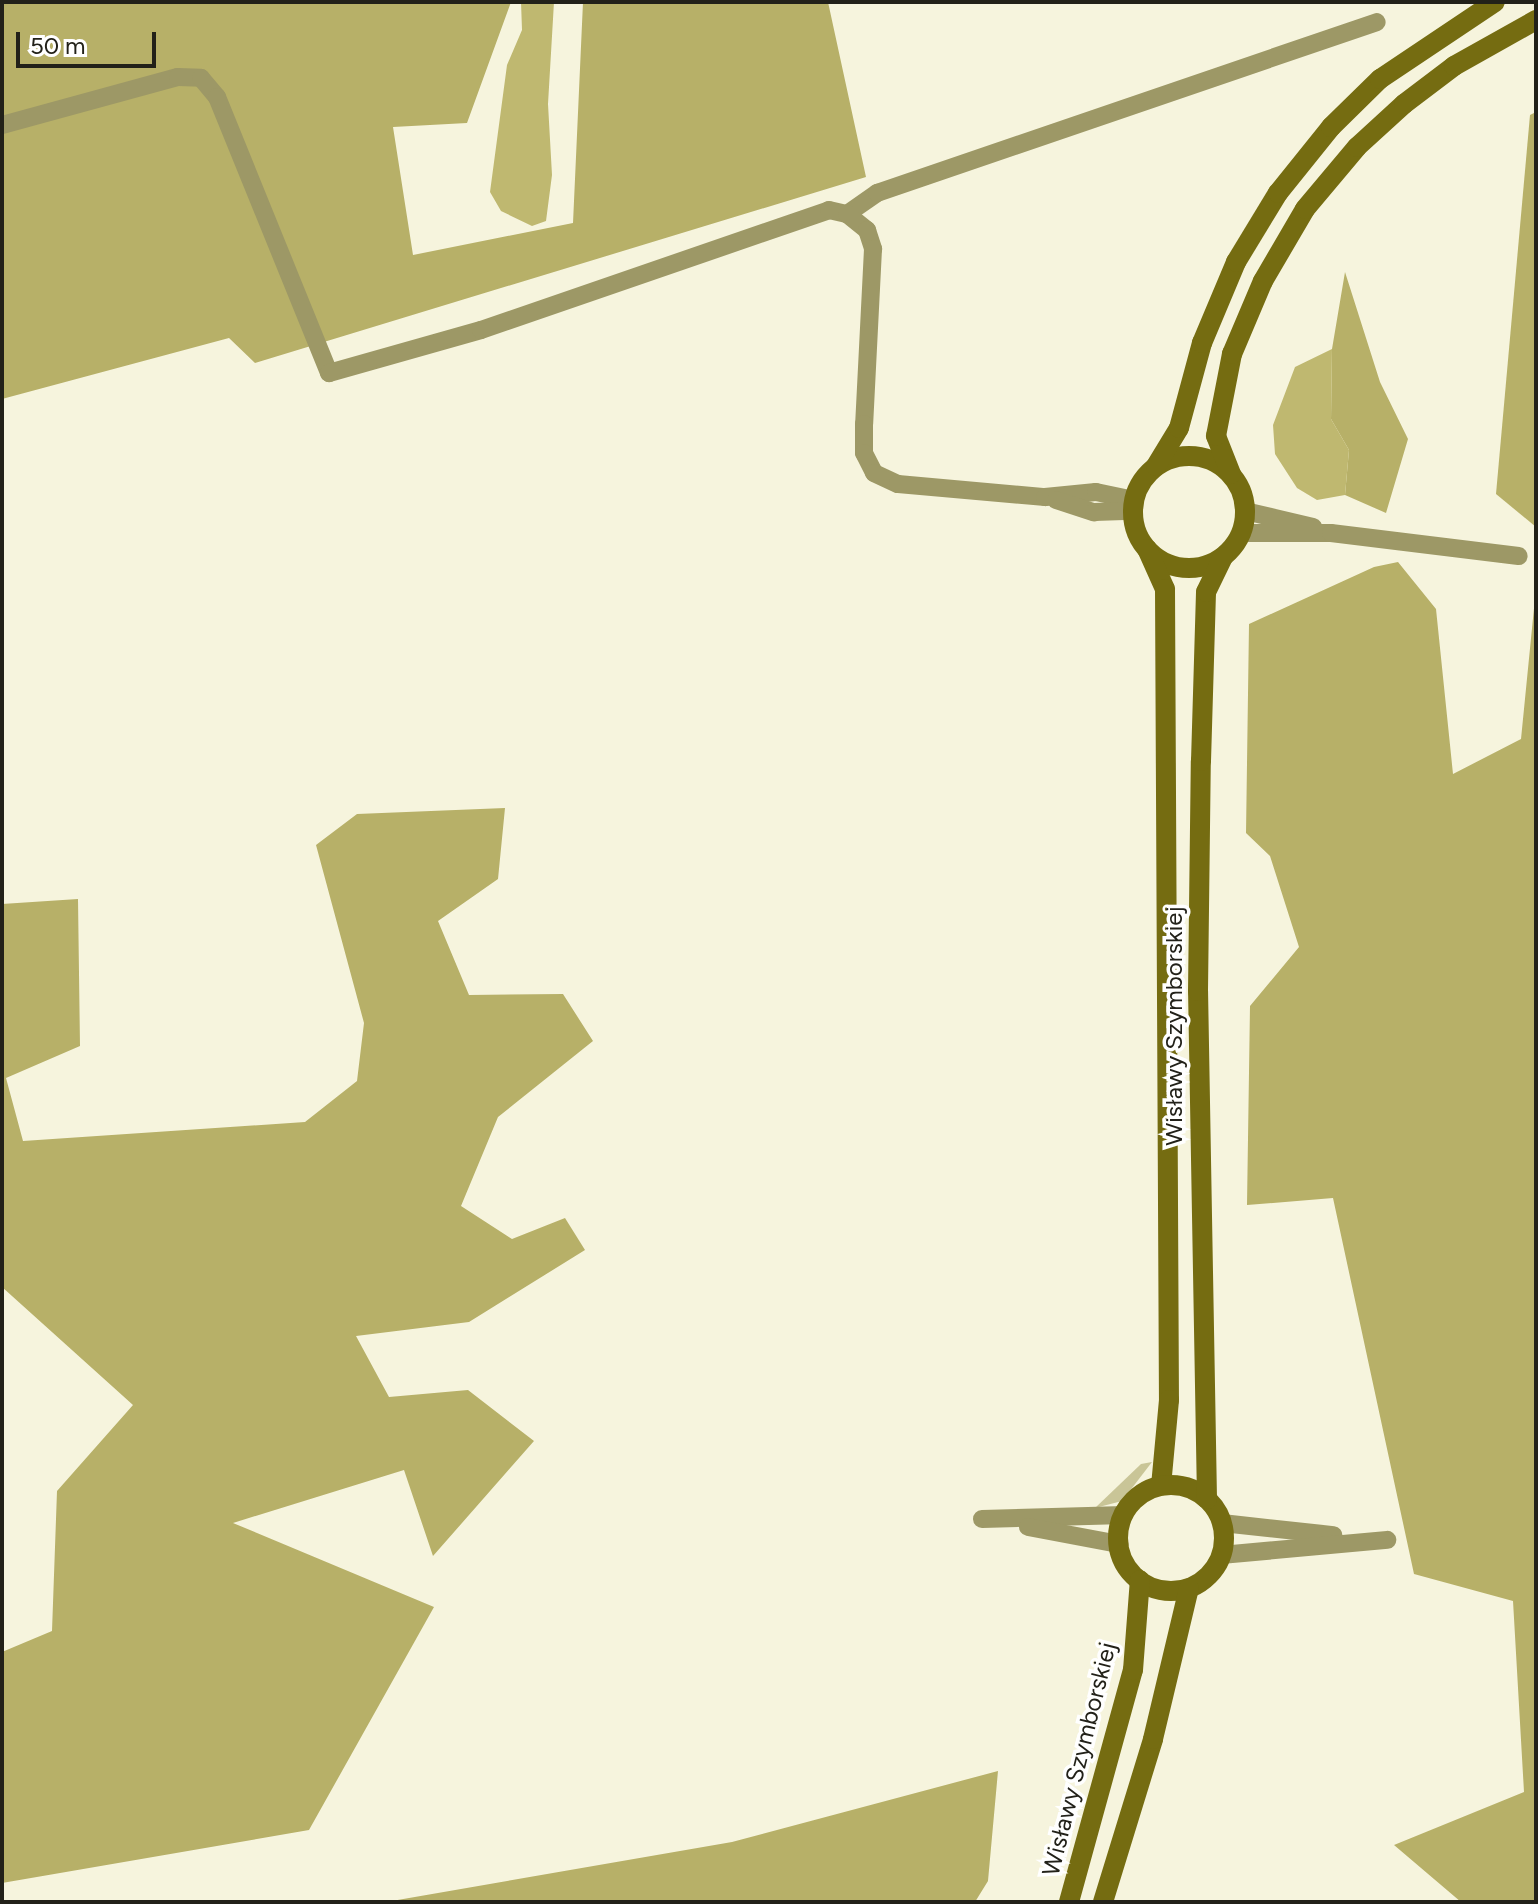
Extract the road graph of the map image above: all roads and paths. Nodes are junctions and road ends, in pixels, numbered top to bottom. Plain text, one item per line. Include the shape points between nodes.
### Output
1 (1495, 2) edge
2 (1536, 20) edge
3 (1377, 22) dead end
4 (2, 125) edge
5 (847, 214) junction
6 (1156, 466) junction
7 (1231, 474) junction
8 (1133, 506) junction
9 (1245, 511) junction
10 (1241, 533) junction
11 (1331, 533) junction
12 (1147, 549) junction
13 (1519, 556) dead end
14 (1223, 557) junction
15 (1161, 1486) junction
16 (1207, 1499) junction
17 (1124, 1515) junction
18 (1222, 1523) junction
19 (1119, 1544) junction
20 (1221, 1555) junction
21 (1140, 1580) junction
22 (1189, 1588) junction
23 (1069, 1902) edge
24 (1103, 1902) edge

1 - 6 main road via 1380,79 1331,127 1278,193 1236,262 1202,343 1179,428
2 - 7 main road via 1454,66 1404,104 1357,147 1305,209 1263,281 1232,354 1216,436
3 - 5 street via 877,193
4 - 5 street via 178,77 201,78 217,97 329,373 481,330 829,210
5 - 8 street via 867,230 873,249 864,439 874,473 898,484 1045,497 1096,492
6 - 7 main road via 1195,456
6 - 8 main road
7 - 9 main road
8 - 12 main road
9 - 10 main road
9 - 11 street
10 - 11 street
10 - 14 main road
11 - 13 street
12 - 14 main road via 1183,568
12 - 15 main road, Wisławy Szymborskiej via 1165,589 1169,1400
14 - 16 main road, Wisławy Szymborskiej via 1206,592 1201,761 1198,1006
15 - 16 main road via 1186,1487
15 - 17 main road via 1145,1492
16 - 18 main road
17 - 19 main road
17 - 19 street via 982,1519
18 - 20 main road
18 - 20 street via 1387,1540
19 - 21 main road
20 - 22 main road via 1214,1569
21 - 22 main road via 1159,1589
21 - 23 main road, Wisławy Szymborskiej via 1133,1670
22 - 24 main road via 1153,1739

